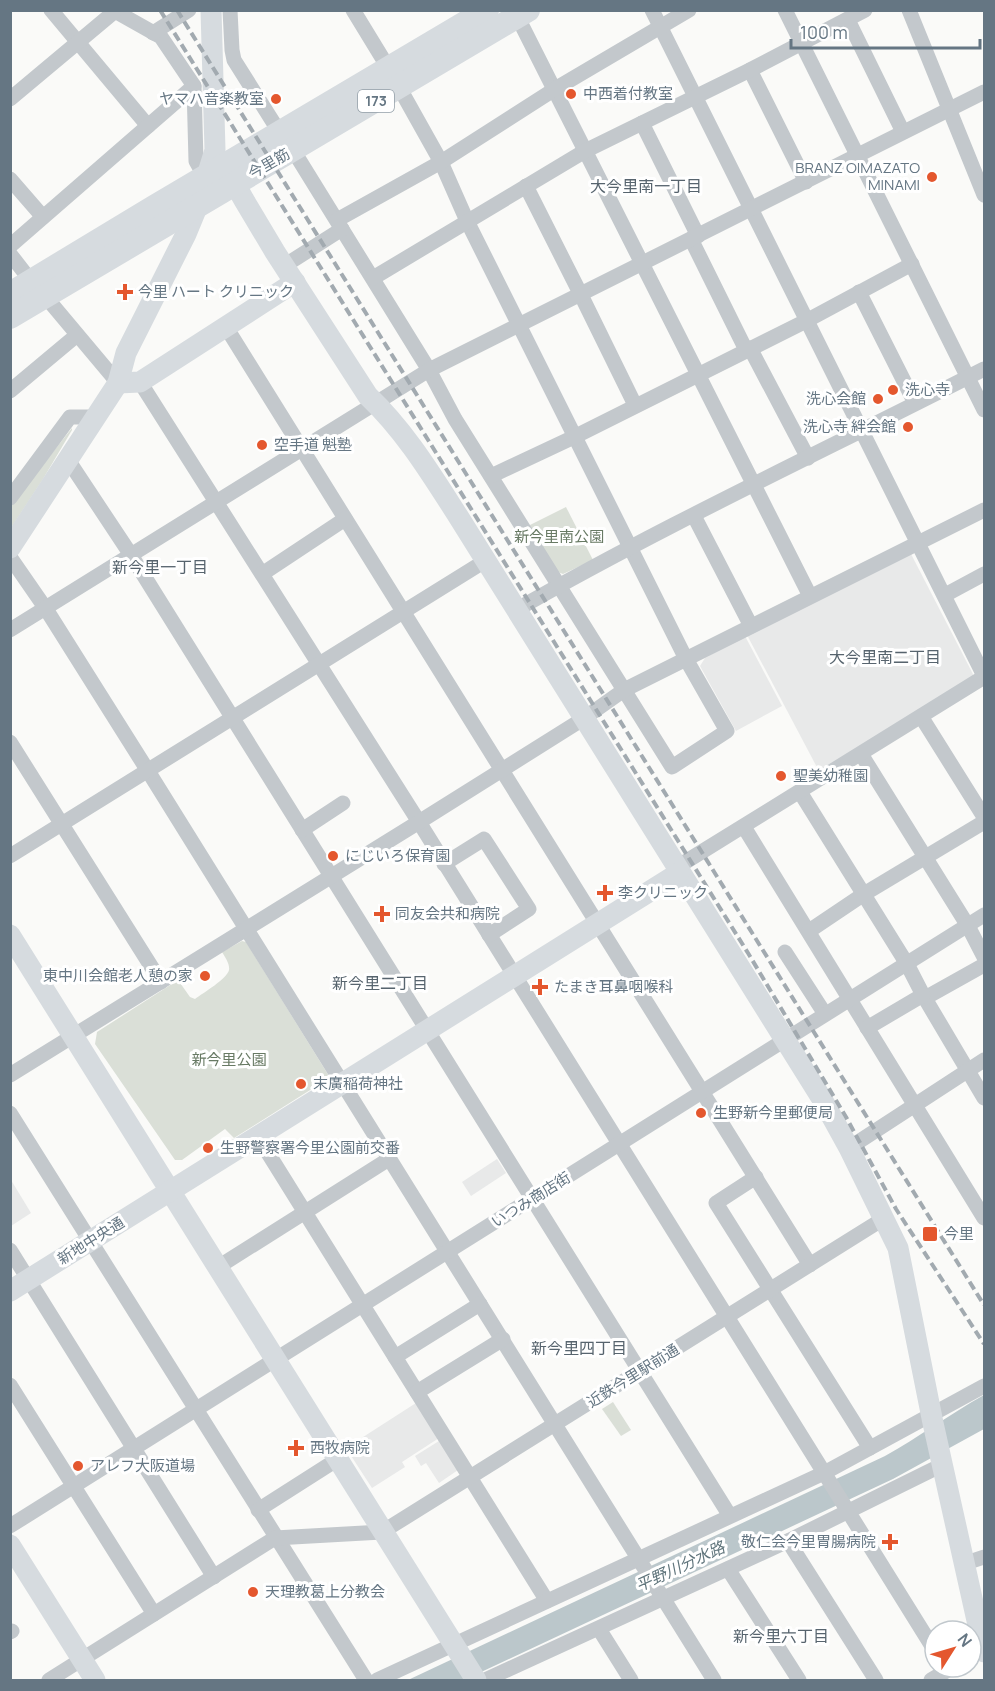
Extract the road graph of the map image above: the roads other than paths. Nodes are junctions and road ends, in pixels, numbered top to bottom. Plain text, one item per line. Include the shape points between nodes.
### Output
1 (51, 10) edge
2 (189, 10) edge
3 (211, 10) edge
4 (230, 10) edge
5 (353, 10) edge
6 (487, 10) edge
7 (652, 10) edge
8 (689, 10) edge
9 (785, 10) edge
10 (865, 10) edge
11 (909, 10) edge
12 (114, 11) edge
13 (520, 13) edge
14 (848, 20) junction
15 (660, 27) junction
16 (153, 33) junction
17 (77, 43) junction
18 (801, 43) junction
19 (750, 70) junction
20 (394, 78) junction
21 (194, 86) junction
22 (555, 89) junction
23 (984, 92) edge
24 (695, 97) junction
25 (10, 99) edge
26 (950, 108) junction
27 (642, 123) junction
28 (148, 126) junction
29 (903, 132) junction
30 (286, 142) junction
31 (585, 151) junction
32 (858, 156) junction
33 (441, 162) junction
34 (234, 172) junction
35 (206, 177) junction
36 (10, 179) edge
37 (806, 182) junction
38 (526, 186) junction
39 (984, 195) edge
40 (198, 206) junction
41 (752, 209) junction
42 (43, 217) junction
43 (467, 221) junction
44 (339, 225) junction
45 (694, 237) junction
46 (10, 246) edge
47 (10, 254) edge
48 (643, 264) junction
49 (912, 264) junction
50 (290, 274) junction
51 (373, 278) junction
52 (38, 289) junction
53 (859, 292) junction
54 (10, 294) edge
55 (581, 295) junction
56 (10, 317) edge
57 (806, 321) junction
58 (520, 325) junction
59 (226, 327) junction
60 (76, 334) junction
61 (748, 349) junction
62 (984, 369) edge
63 (429, 370) junction
64 (696, 374) junction
65 (968, 377) junction
66 (140, 382) junction
67 (118, 383) junction
68 (10, 391) edge
69 (376, 403) junction
70 (915, 403) junction
71 (635, 405) junction
72 (984, 410) edge
73 (96, 417) junction
74 (861, 432) junction
75 (574, 437) junction
76 (302, 449) junction
77 (808, 458) junction
78 (68, 460) junction
79 (491, 476) junction
80 (753, 485) junction
81 (10, 498) edge
82 (217, 501) junction
83 (984, 510) edge
84 (694, 516) junction
85 (345, 519) junction
86 (919, 543) junction
87 (10, 548) edge
88 (630, 549) junction
89 (131, 555) junction
90 (10, 557) edge
91 (485, 561) junction
92 (262, 574) junction
93 (984, 574) edge
94 (559, 585) junction
95 (945, 595) junction
96 (810, 596) junction
97 (46, 609) junction
98 (516, 610) junction
99 (404, 611) junction
100 (751, 627) junction
101 (10, 630) edge
102 (686, 659) junction
103 (318, 664) junction
104 (984, 677) edge
105 (624, 690) junction
106 (232, 718) junction
107 (583, 718) junction
108 (922, 718) junction
109 (10, 742) edge
110 (861, 754) junction
111 (502, 769) junction
112 (148, 771) junction
113 (800, 792) junction
114 (343, 803) dead end
115 (984, 820) edge
116 (419, 822) junction
117 (63, 824) junction
118 (744, 827) junction
119 (302, 830) junction
120 (10, 856) edge
121 (926, 858) junction
122 (444, 864) junction
123 (679, 873) junction
124 (331, 876) junction
125 (864, 894) junction
126 (984, 915) edge
127 (598, 923) junction
128 (968, 926) junction
129 (246, 928) junction
130 (809, 931) junction
131 (10, 935) edge
132 (489, 935) junction
133 (785, 952) dead end
134 (984, 957) edge
135 (907, 964) junction
136 (984, 965) edge
137 (514, 976) junction
138 (161, 982) junction
139 (924, 997) junction
140 (850, 999) junction
141 (825, 1014) junction
142 (867, 1028) junction
143 (427, 1030) junction
144 (74, 1036) junction
145 (785, 1040) junction
146 (984, 1060) edge
147 (968, 1070) junction
148 (10, 1075) edge
149 (342, 1083) junction
150 (704, 1092) junction
151 (984, 1098) edge
152 (914, 1105) junction
153 (10, 1113) edge
154 (258, 1137) junction
155 (619, 1145) junction
156 (849, 1148) junction
157 (389, 1159) junction
158 (756, 1178) junction
159 (171, 1190) junction
160 (531, 1201) junction
161 (305, 1212) junction
162 (984, 1217) edge
163 (883, 1219) junction
164 (90, 1242) junction
165 (10, 1250) edge
166 (447, 1253) junction
167 (810, 1265) junction
168 (218, 1266) junction
169 (29, 1279) junction
170 (770, 1290) junction
171 (10, 1291) edge
172 (480, 1304) junction
173 (363, 1305) junction
174 (728, 1317) junction
175 (502, 1339) junction
176 (395, 1357) junction
177 (277, 1359) junction
178 (640, 1372) junction
179 (10, 1385) edge
180 (984, 1386) edge
181 (417, 1392) junction
182 (195, 1411) junction
183 (933, 1419) junction
184 (555, 1424) junction
185 (135, 1447) junction
186 (870, 1448) junction
187 (338, 1459) junction
188 (943, 1462) junction
189 (825, 1475) junction
190 (471, 1477) junction
191 (73, 1486) junction
192 (258, 1510) junction
193 (848, 1511) junction
194 (730, 1516) junction
195 (10, 1526) edge
196 (382, 1532) junction
197 (275, 1538) junction
198 (788, 1541) junction
199 (10, 1545) edge
200 (975, 1560) edge
201 (640, 1562) junction
202 (728, 1569) junction
203 (214, 1577) junction
204 (664, 1598) junction
205 (547, 1601) junction
206 (154, 1614) junction
207 (598, 1629) junction
208 (923, 1632) edge
209 (453, 1645) junction
210 (984, 1650) edge
211 (82, 1660) junction
212 (49, 1680) edge
213 (95, 1680) edge
214 (366, 1680) edge
215 (377, 1680) edge
216 (476, 1680) edge
217 (485, 1680) edge
218 (631, 1680) edge
219 (714, 1680) edge
220 (799, 1680) edge
221 (876, 1680) edge

1 - 17 street
2 - 16 street
3 - 35 street via 214,150
4 - 30 street via 234,60
5 - 20 street
6 - 20 main road, 今里筋 / 173
7 - 15 street
8 - 15 street
9 - 18 street
10 - 14 street
11 - 26 street
12 - 16 street
12 - 17 street
13 - 20 main road, 今里筋 / 173
13 - 22 street
14 - 18 street
14 - 29 street
15 - 22 street
15 - 24 street
16 - 21 street via 161,37
17 - 25 street
17 - 28 street
18 - 19 street
18 - 32 street
19 - 24 street
19 - 37 street
20 - 30 main road, 今里筋 / 173
20 - 33 street
21 - 28 street
21 - 35 street via 196,160
22 - 31 street
22 - 33 street
23 - 26 street
24 - 27 street
24 - 41 street
26 - 29 street
26 - 39 street
27 - 31 street
27 - 45 street
28 - 42 street
29 - 32 street
30 - 34 main road, 今里筋 / 173
30 - 44 street
31 - 38 street
31 - 48 street
32 - 37 street
32 - 49 street
33 - 43 street
33 - 44 street
34 - 35 main road, 今里筋 / 173
34 - 40 main road, 今里筋 / 173
34 - 50 street
35 - 40 street
35 - 52 main road, 今里筋 / 173
36 - 42 street
37 - 41 street
38 - 43 street
38 - 55 street
40 - 52 main road, 今里筋 / 173
40 - 67 street via 126,353
41 - 45 street
41 - 57 street
42 - 46 street
43 - 51 street
43 - 58 street
44 - 50 street
44 - 51 street
45 - 48 street
45 - 61 street
47 - 52 street
48 - 55 street
48 - 64 street
49 - 53 street
49 - 65 street
50 - 59 street
50 - 69 street
51 - 63 street
52 - 54 main road, 今里筋 / 173
52 - 56 main road, 今里筋 / 173
52 - 60 street
53 - 57 street
53 - 70 street
55 - 58 street
55 - 71 street
57 - 61 street
57 - 74 street
58 - 63 street
58 - 75 street
59 - 66 street
59 - 76 street
60 - 67 street
60 - 68 street
61 - 64 street
61 - 77 street
62 - 65 street
63 - 69 street
63 - 79 street
64 - 71 street
64 - 80 street
65 - 70 street
65 - 72 street
66 - 67 street
66 - 82 street
67 - 73 street
69 - 76 street
69 - 91 street via 423,462
70 - 74 street
71 - 75 street
73 - 78 street
73 - 81 street via 70,417
74 - 77 street
74 - 86 street
75 - 79 street
75 - 88 street
76 - 82 street
76 - 85 street
77 - 80 street
78 - 87 street
78 - 89 street
79 - 94 street
80 - 84 street
80 - 96 street
82 - 89 street
82 - 92 street
83 - 86 street
84 - 88 street
84 - 100 street
85 - 92 street
85 - 99 street
86 - 95 street
86 - 96 street
88 - 94 street
88 - 102 street
89 - 97 street
89 - 106 street
90 - 97 street
91 - 98 street
91 - 99 street
92 - 103 street
93 - 95 street
94 - 98 street
94 - 105 street
95 - 104 street
96 - 100 street
97 - 101 street
97 - 112 street
98 - 107 street
99 - 103 street
99 - 111 street
100 - 102 street
102 - 105 street
102 - 105 street via 727,731 672,767
103 - 106 street
103 - 116 street
104 - 108 street
105 - 107 street
106 - 112 street
106 - 119 street
107 - 111 street
107 - 123 street
108 - 110 street
108 - 115 street
109 - 117 street
110 - 113 street
110 - 121 street
111 - 116 street
111 - 127 street
112 - 117 street
112 - 129 street
113 - 118 street
113 - 125 street
114 - 119 street
115 - 121 street
116 - 122 street
116 - 124 street
117 - 120 street
117 - 138 street
118 - 123 street via 682,864
118 - 130 street
119 - 124 street
121 - 125 street
121 - 128 street
122 - 132 street
122 - 132 street via 484,839 530,909
123 - 127 street, 新地中央通
123 - 145 street
124 - 129 street
124 - 143 street
125 - 130 street
125 - 135 street
126 - 128 street, いつみ商店街
127 - 137 street, 新地中央通
127 - 150 street
128 - 134 street
128 - 135 street, いつみ商店街
129 - 138 street
129 - 149 street
130 - 140 street
131 - 144 street
132 - 137 street
133 - 141 street
135 - 139 street
135 - 140 street, いつみ商店街
136 - 139 street
137 - 143 street, 新地中央通
137 - 155 street
138 - 144 street
139 - 142 street
139 - 147 street
140 - 141 street, いつみ商店街
140 - 142 street
141 - 145 street, いつみ商店街
142 - 152 street
143 - 149 street, 新地中央通
143 - 160 street
144 - 148 street
144 - 159 street
145 - 150 street, いつみ商店街
145 - 156 street
146 - 147 street
147 - 151 street
147 - 152 street
149 - 154 street, 新地中央通
149 - 157 street
150 - 155 street, いつみ商店街
150 - 158 street
152 - 156 street
152 - 162 street
153 - 164 street
154 - 159 street, 新地中央通
154 - 161 street
155 - 160 street, いつみ商店街
155 - 174 street
156 - 163 street
157 - 161 street
157 - 166 street
158 - 167 street
158 - 170 street via 716,1203
159 - 164 street, 新地中央通
159 - 168 street
160 - 166 street, いつみ商店街
160 - 178 street
161 - 168 street
161 - 173 street
163 - 167 street, 近鉄今里駅前通
163 - 183 street via 898,1248
164 - 169 street, 新地中央通
164 - 182 street
165 - 169 street
166 - 172 street
166 - 173 street, いつみ商店街
167 - 170 street, 近鉄今里駅前通
168 - 177 street
169 - 171 street, 新地中央通
169 - 185 street
170 - 174 street, 近鉄今里駅前通
170 - 186 street
172 - 175 street
172 - 176 street
173 - 176 street
173 - 177 street, いつみ商店街
174 - 178 street, 近鉄今里駅前通
174 - 189 street
175 - 181 street
175 - 184 street
176 - 181 street
177 - 182 street, いつみ商店街
177 - 187 street
178 - 184 street, 近鉄今里駅前通
178 - 194 street
179 - 191 street
180 - 183 street
181 - 190 street
182 - 185 street, いつみ商店街
182 - 192 street
183 - 186 street
183 - 188 street
184 - 190 street, 近鉄今里駅前通
184 - 201 street
185 - 191 street, いつみ商店街
185 - 203 street
186 - 189 street
187 - 192 street
187 - 196 street
188 - 193 street
188 - 200 street
189 - 193 street
189 - 194 street
190 - 196 street, 近鉄今里駅前通
190 - 205 street
191 - 195 street, いつみ商店街
191 - 206 street
192 - 197 street
193 - 198 street
193 - 208 street
194 - 201 street
196 - 197 street
196 - 209 street
197 - 203 street
197 - 214 street
198 - 202 street
198 - 221 street
199 - 211 street
200 - 210 street
201 - 204 street
201 - 205 street
202 - 204 street
202 - 220 street
203 - 206 street
204 - 207 street
204 - 219 street
205 - 209 street
206 - 211 street
207 - 217 street
207 - 218 street
209 - 215 street
209 - 216 street
211 - 212 street
211 - 213 street

